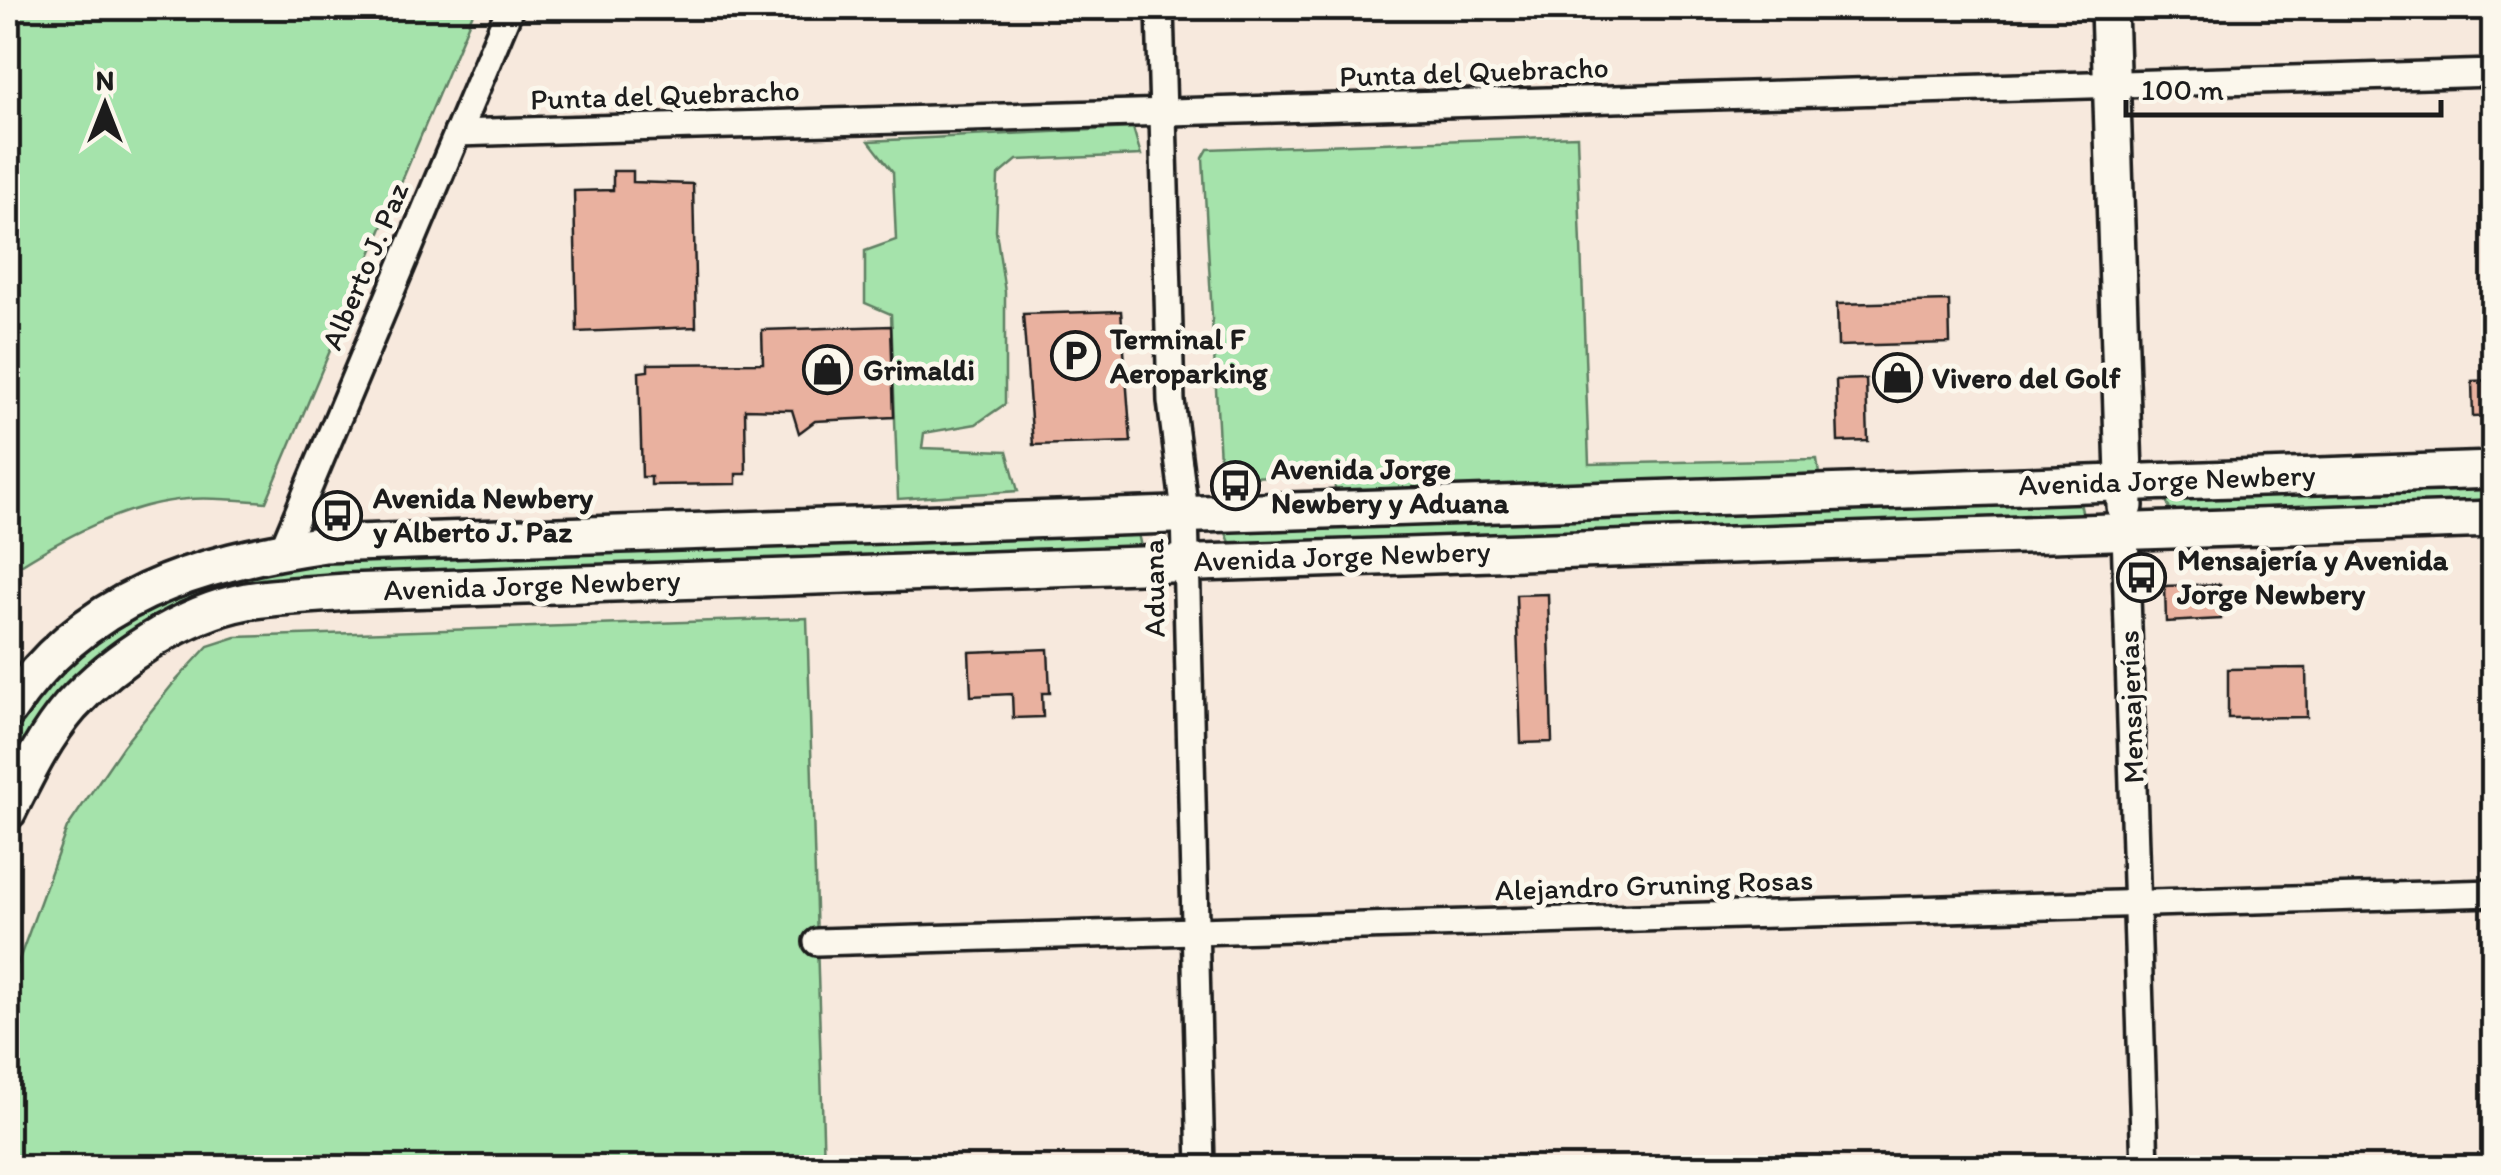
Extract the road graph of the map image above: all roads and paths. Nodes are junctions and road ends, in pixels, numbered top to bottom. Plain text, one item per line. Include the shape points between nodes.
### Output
1 (510, 8) edge
2 (1160, 8) edge
3 (2109, 8) edge
4 (2494, 72) edge
5 (2112, 84) junction
6 (1162, 114) junction
7 (457, 133) junction
8 (2494, 470) edge
9 (2124, 482) junction
10 (1185, 512) junction
11 (2494, 519) edge
12 (2126, 531) junction
13 (282, 551) junction
14 (1186, 561) junction
15 (8, 710) edge
16 (8, 811) edge
17 (2494, 893) edge
18 (2137, 904) junction
19 (1193, 932) junction
20 (817, 942) dead end
21 (1200, 1168) edge
22 (2145, 1168) edge

1 - 7 street, Alberto J. Paz
2 - 6 street, Aduana
3 - 5 main road, Mensajerías
4 - 5 street, Punta del Quebracho
5 - 6 street, Punta del Quebracho
5 - 9 main road, Mensajerías
6 - 7 street, Punta del Quebracho
6 - 10 street, Aduana via 1172,401
7 - 13 street, Alberto J. Paz
8 - 9 main road, Avenida Jorge Newbery
9 - 10 main road, Avenida Jorge Newbery
9 - 12 main road, Mensajerías
10 - 13 main road, Avenida Jorge Newbery via 325,544
10 - 14 street, Aduana
11 - 12 main road, Avenida Jorge Newbery
12 - 14 main road, Avenida Jorge Newbery
12 - 18 street, Mensajerías
13 - 15 main road, Avenida Jorge Newbery via 195,570 108,610 51,652
14 - 16 main road, Avenida Jorge Newbery via 346,592 244,602 140,648 72,706
14 - 19 street, Aduana
17 - 18 street, Alejandro Gruning Rosas
18 - 19 street, Alejandro Gruning Rosas
18 - 22 street, Mensajerías
19 - 20 street, Alejandro Gruning Rosas
19 - 21 street, Aduana

